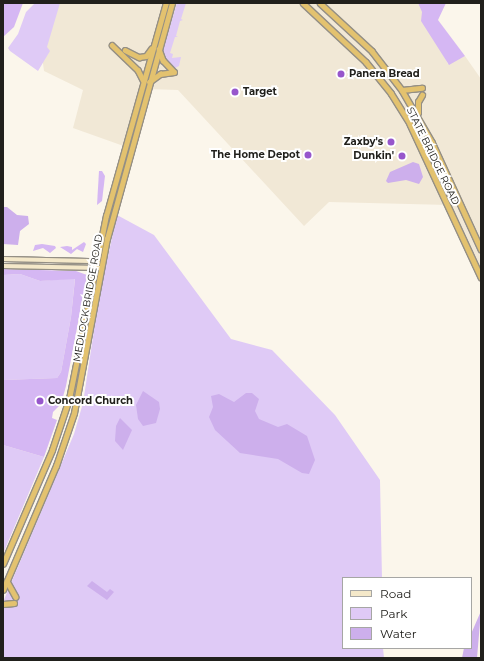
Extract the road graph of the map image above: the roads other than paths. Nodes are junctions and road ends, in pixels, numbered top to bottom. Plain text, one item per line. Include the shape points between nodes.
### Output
1 (166, 3) edge
2 (172, 3) edge
3 (303, 3) edge
4 (320, 3) edge
5 (112, 44) dead end
6 (152, 48) junction
7 (158, 48) junction
8 (125, 50) dead end
9 (143, 81) junction
10 (149, 83) junction
11 (422, 88) dead end
12 (402, 90) junction
13 (422, 95) dead end
14 (418, 117) junction
15 (481, 249) edge
16 (3, 259) edge
17 (3, 266) edge
18 (95, 266) junction
19 (101, 268) junction
20 (481, 277) edge
21 (3, 564) edge
22 (7, 581) junction
23 (3, 590) edge
24 (16, 597) dead end
25 (14, 603) dead end
26 (3, 604) edge

1 - 6 highway, MEDLOCK BRIDGE ROAD
2 - 7 highway, MEDLOCK BRIDGE ROAD
3 - 20 highway, STATE BRIDGE ROAD via 366,62 391,93 410,124
4 - 12 highway, STATE BRIDGE ROAD via 372,51
5 - 9 highway via 138,70
6 - 8 highway via 146,56 139,57
6 - 9 highway, MEDLOCK BRIDGE ROAD
7 - 10 highway, MEDLOCK BRIDGE ROAD
7 - 10 highway via 163,60 174,72 156,76
9 - 18 highway, MEDLOCK BRIDGE ROAD
10 - 19 highway, MEDLOCK BRIDGE ROAD
11 - 12 highway
12 - 14 highway, STATE BRIDGE ROAD
13 - 14 highway via 417,106
14 - 15 highway, STATE BRIDGE ROAD
16 - 18 main road via 89,261
17 - 18 main road
18 - 19 main road
18 - 21 highway, MEDLOCK BRIDGE ROAD via 69,399 52,450
19 - 22 highway, MEDLOCK BRIDGE ROAD via 74,413 56,466
22 - 23 highway, MEDLOCK BRIDGE ROAD
22 - 24 highway
25 - 26 highway

